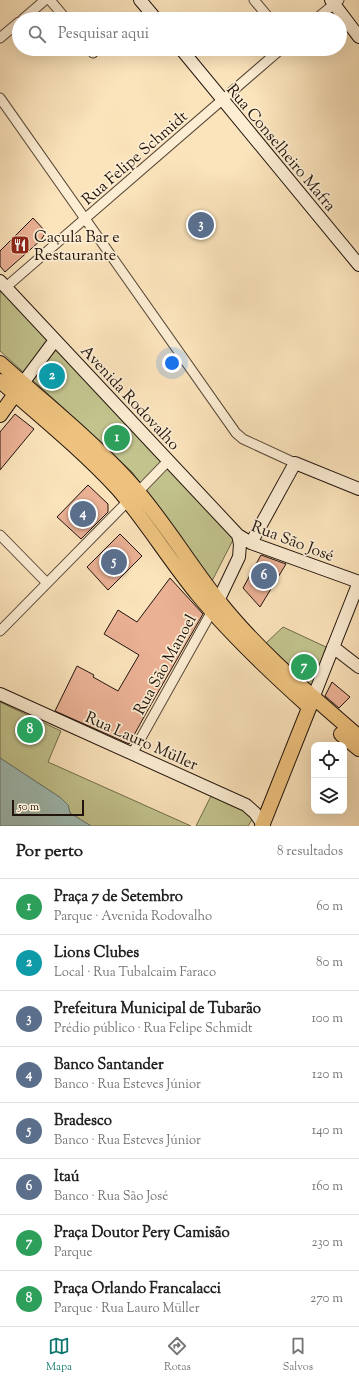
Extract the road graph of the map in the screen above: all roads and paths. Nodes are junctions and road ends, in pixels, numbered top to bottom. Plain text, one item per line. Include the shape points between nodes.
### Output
1 (45, 0) edge
2 (50, 0) edge
3 (140, 0) edge
4 (254, 0) edge
5 (334, 1) edge
6 (31, 12) edge
7 (60, 12) edge
8 (150, 12) edge
9 (264, 12) edge
10 (323, 12) edge
11 (342, 12) edge
12 (347, 20) edge
13 (12, 28) edge
14 (359, 37) edge
15 (0, 38) edge
16 (186, 56) edge
17 (274, 56) edge
18 (0, 98) edge
19 (222, 100) junction
20 (85, 219) junction
21 (359, 265) edge
22 (3, 284) edge
23 (55, 340) junction
24 (0, 362) edge
25 (0, 381) edge
26 (19, 389) junction
27 (0, 415) edge
28 (168, 461) junction
29 (295, 463) junction
30 (359, 489) edge
31 (133, 496) junction
32 (0, 535) edge
33 (238, 535) junction
34 (251, 543) junction
35 (359, 582) edge
36 (47, 583) junction
37 (215, 606) junction
38 (0, 631) edge
39 (333, 646) junction
40 (359, 667) edge
41 (0, 694) edge
42 (311, 702) junction
43 (359, 737) edge
44 (359, 749) edge
45 (132, 754) junction
46 (263, 826) edge

1 - 6 street
2 - 7 street
3 - 8 street
4 - 9 street
5 - 10 street
5 - 11 street
12 - 14 street
13 - 15 street
16 - 19 street, Rua Conselheiro Mafra
17 - 19 street, Rua Felipe Schmidt
18 - 20 street
19 - 20 street, Rua Felipe Schmidt
19 - 21 street, Rua Conselheiro Mafra
20 - 22 street, Rua Felipe Schmidt
20 - 29 street via 236,433 243,439
22 - 23 street, Avenida Rodovalho
23 - 26 street
23 - 28 street, Avenida Rodovalho
24 - 26 main road
25 - 26 main road
26 - 27 main road
26 - 31 main road via 101,453
28 - 31 street
28 - 33 street, Avenida Rodovalho
29 - 30 street
29 - 34 street
31 - 36 street
31 - 37 main road
32 - 36 street
33 - 34 street, Rua São José
33 - 37 street, Rua São Manoel via 239,557
34 - 35 street, Rua São José
35 - 39 street
36 - 38 street
37 - 42 main road via 258,645
37 - 45 street, Rua São Manoel
39 - 40 street
39 - 42 street
41 - 45 street, Rua Lauro Müller
42 - 43 main road
42 - 44 main road
42 - 46 main road
45 - 46 street, Rua Lauro Müller via 246,805 256,813

